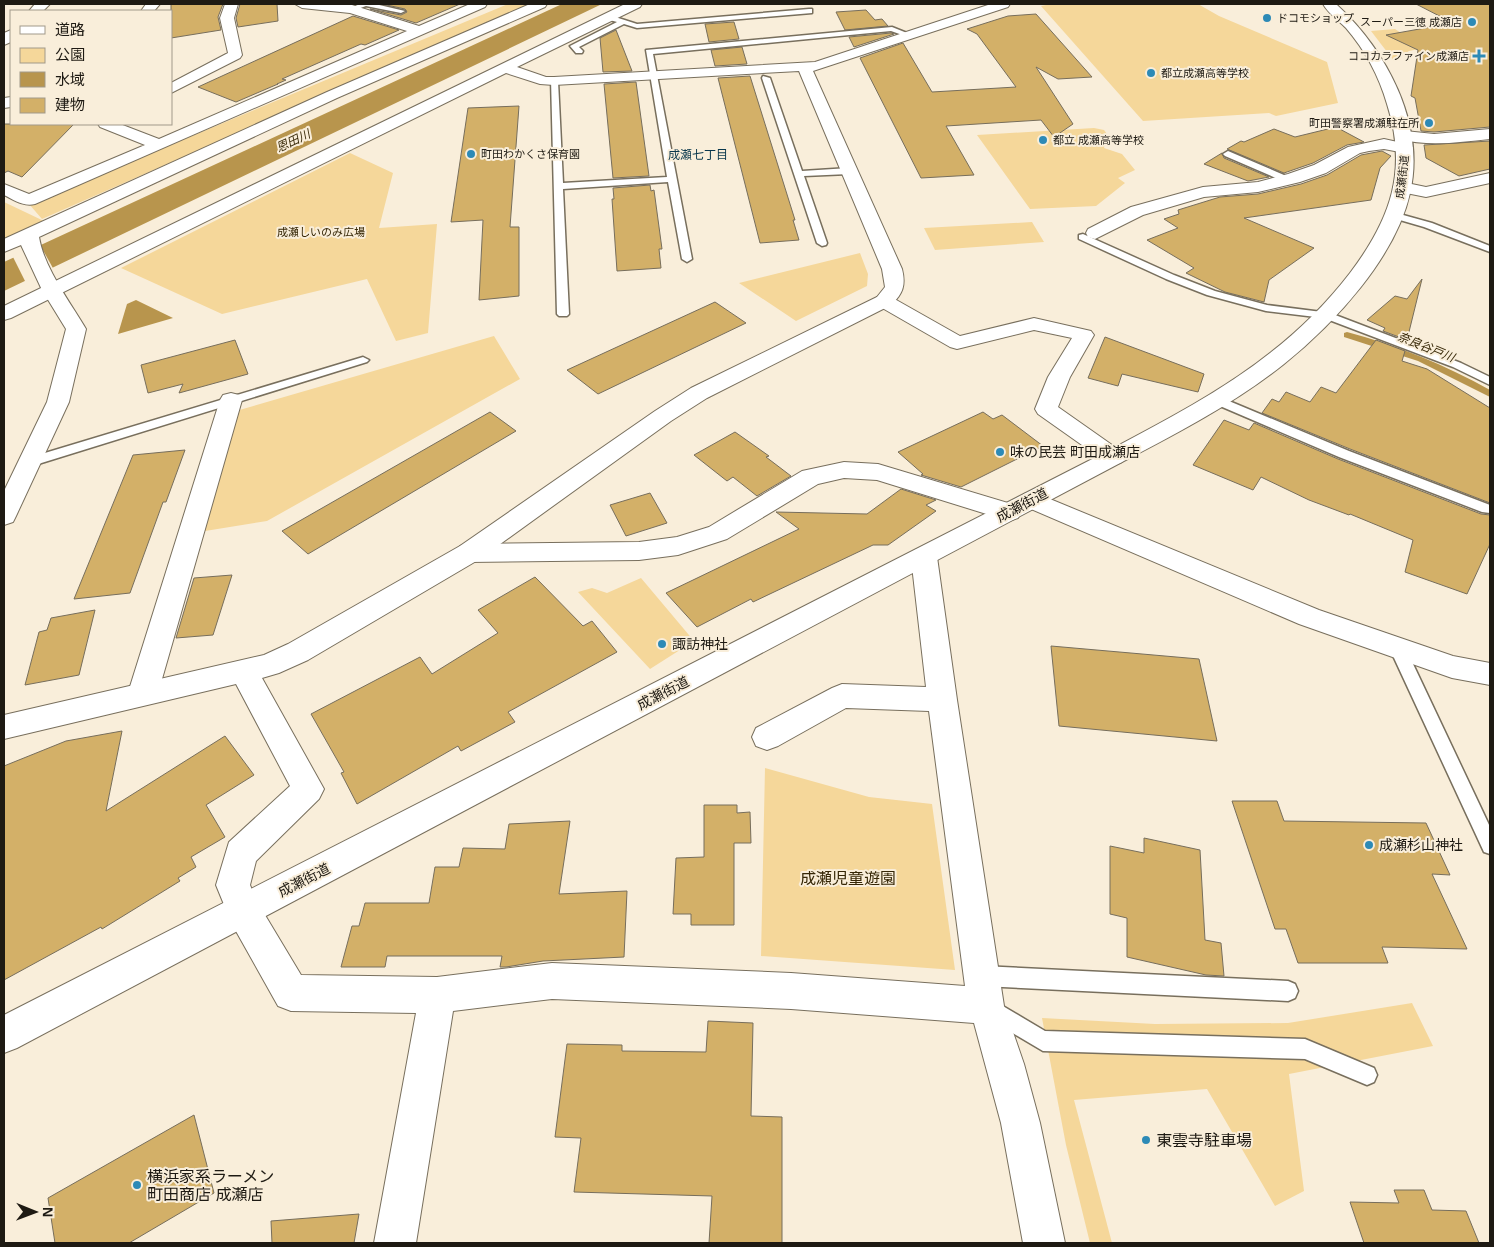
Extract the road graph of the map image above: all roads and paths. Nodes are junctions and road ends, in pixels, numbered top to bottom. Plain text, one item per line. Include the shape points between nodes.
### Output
1 (231, 4) edge
2 (302, 4) edge
3 (480, 4) edge
4 (540, 4) edge
5 (635, 4) edge
6 (1003, 4) edge
7 (1329, 4) edge
8 (352, 9) junction
9 (401, 10) dead end
10 (809, 11) dead end
11 (617, 19) junction
12 (418, 30) junction
13 (908, 35) junction
14 (579, 51) dead end
15 (804, 67) junction
16 (504, 68) junction
17 (654, 76) junction
18 (766, 78) dead end
19 (554, 82) junction
20 (172, 88) edge
21 (109, 125) edge
22 (1490, 134) edge
23 (1405, 142) junction
24 (159, 145) junction
25 (1228, 154) dead end
26 (849, 171) junction
27 (799, 174) junction
28 (1490, 178) edge
29 (673, 179) junction
30 (1288, 180) junction
31 (558, 186) junction
32 (1402, 187) junction
33 (4, 189) edge
34 (1396, 216) junction
35 (1089, 235) joint
36 (30, 241) junction
37 (822, 243) dead end
38 (4, 246) edge
39 (1490, 250) edge
40 (687, 259) dead end
41 (49, 282) junction
42 (884, 301) junction
43 (4, 314) edge
44 (563, 314) dead end
45 (1320, 322) junction
46 (362, 360) dead end
47 (1490, 382) edge
48 (230, 400) junction
49 (1216, 400) junction
50 (1114, 458) junction
51 (30, 462) junction
52 (1021, 506) junction
53 (1487, 510) dead end
54 (4, 516) edge
55 (469, 552) junction
56 (924, 557) junction
57 (1397, 647) junction
58 (244, 671) junction
59 (1490, 674) edge
60 (143, 693) junction
61 (942, 700) junction
62 (4, 727) edge
63 (767, 737) dead end
64 (1490, 846) edge
65 (244, 912) junction
66 (984, 991) junction
67 (1288, 992) dead end
68 (437, 995) junction
69 (4, 1036) edge
70 (1367, 1075) dead end
71 (395, 1243) edge
72 (1044, 1243) edge

1 - 20 street via 226,18 235,56
2 - 8 street
3 - 12 street
4 - 36 street via 305,107
5 - 11 street
6 - 13 street
7 - 23 street, 成瀬街道 via 1379,65 1388,82
8 - 9 lane via 366,4
8 - 12 street
10 - 11 lane via 636,26
11 - 14 lane via 574,46
11 - 16 street
12 - 24 street
13 - 15 street via 817,66
13 - 17 lane via 892,29 649,52
15 - 17 street
15 - 26 street
16 - 19 street
16 - 41 street
17 - 19 street
17 - 29 lane
18 - 27 lane
19 - 31 lane
21 - 24 street
22 - 23 street
23 - 30 street via 1354,150 1320,169
23 - 32 street, 成瀬街道
24 - 33 street via 28,200
25 - 30 lane
26 - 27 lane
26 - 42 street via 896,282 894,293
27 - 37 lane
28 - 32 street via 1426,192
29 - 31 lane
29 - 40 lane
30 - 35 street via 1258,187 1203,192 1137,211
31 - 44 lane
32 - 34 street, 成瀬街道
34 - 39 lane
34 - 45 street, 成瀬街道 via 1376,252
35 - 45 lane via 1170,277 1211,293
36 - 38 street
36 - 41 street
41 - 43 street
41 - 51 street via 76,329 58,402
42 - 50 street via 957,343 1034,324 1084,335 1059,377 1046,409
42 - 55 street via 699,393
45 - 47 lane via 1457,365
45 - 49 street, 成瀬街道 via 1270,364
46 - 48 lane
48 - 51 lane
48 - 60 street
49 - 50 street, 成瀬街道
49 - 53 lane
50 - 52 street, 成瀬街道
51 - 54 street
52 - 55 street via 878,472 844,470 811,477 718,533 678,546 639,550
52 - 56 street, 成瀬街道
52 - 57 street via 1309,617
55 - 58 street via 298,652
56 - 61 street
56 - 65 street, 成瀬街道
57 - 59 street via 1452,667
57 - 64 lane
58 - 60 street
58 - 65 street via 308,789 241,853 234,885
60 - 62 street
61 - 63 street via 842,696
61 - 66 street
65 - 68 street via 291,993
65 - 69 street, 成瀬街道
66 - 67 lane
66 - 68 street via 791,991 552,981
66 - 70 lane via 1043,1041 1305,1049
66 - 72 street via 1029,1159
68 - 71 street

